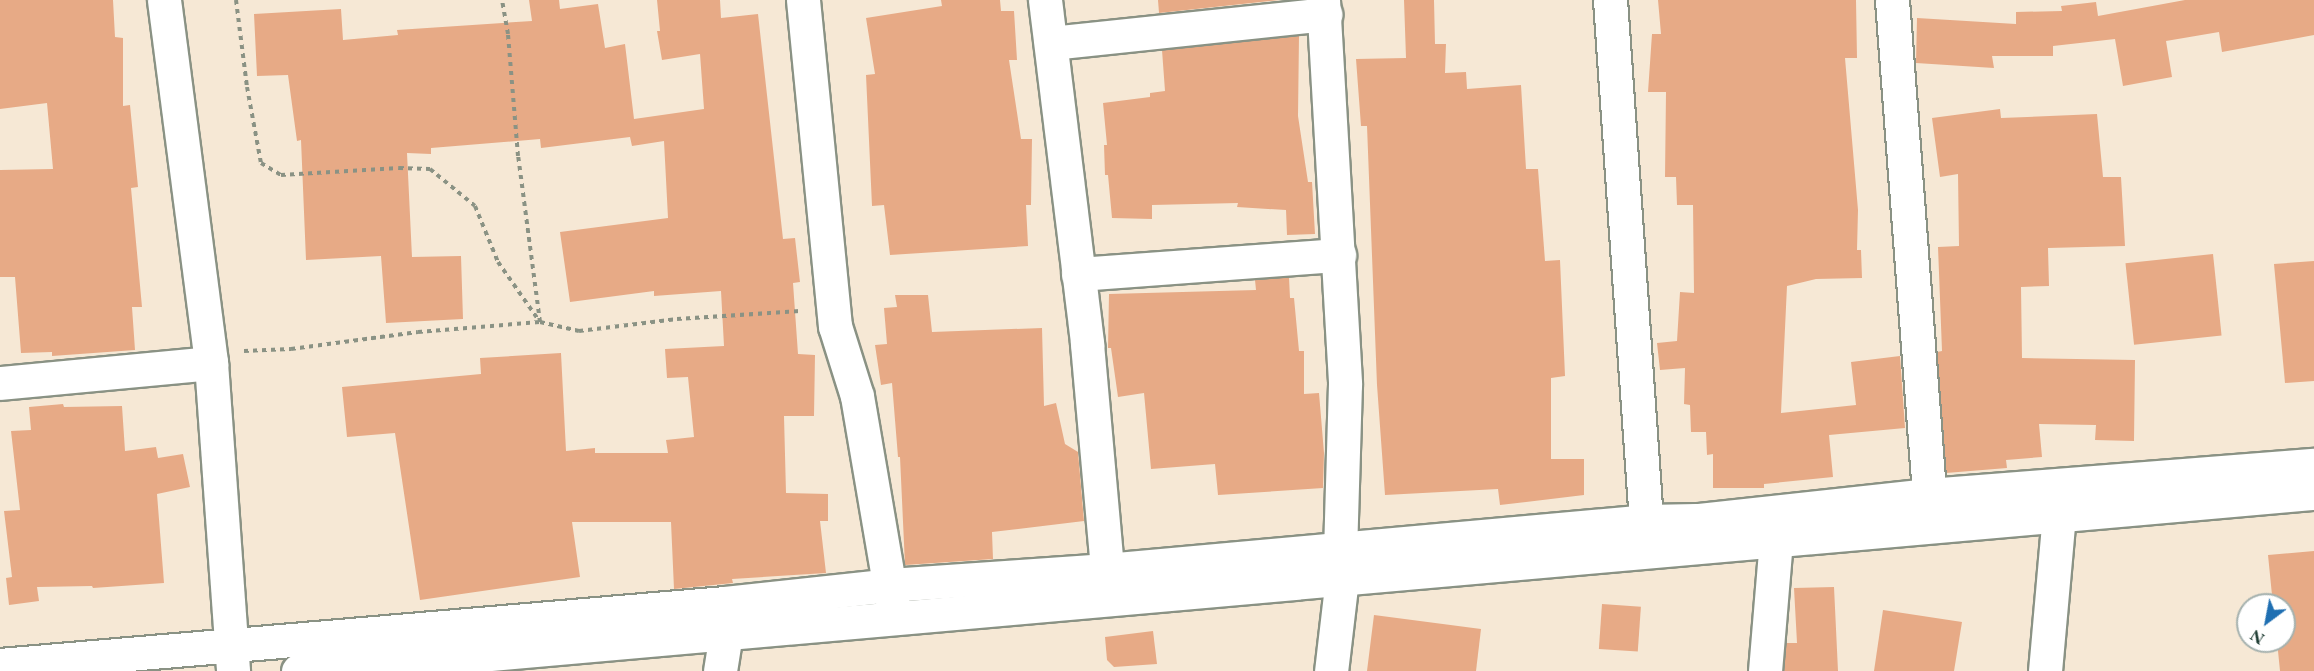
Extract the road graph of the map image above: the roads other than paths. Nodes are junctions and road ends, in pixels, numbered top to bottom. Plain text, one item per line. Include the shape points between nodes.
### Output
1 (165, 0) edge
2 (803, 0) edge
3 (1045, 0) edge
4 (1610, 0) edge
5 (1892, 0) edge
6 (1324, 7) edge
7 (1050, 43) junction
8 (1339, 255) junction
9 (1078, 274) junction
10 (211, 358) junction
11 (0, 383) edge
12 (2314, 465) edge
13 (2314, 493) edge
14 (1929, 495) junction
15 (2059, 515) junction
16 (1646, 521) junction
17 (1698, 533) junction
18 (1776, 540) junction
19 (1341, 564) junction
20 (890, 585) junction
21 (1108, 585) junction
22 (726, 618) junction
23 (895, 618) junction
24 (451, 642) junction
25 (232, 658) edge
26 (0, 666) edge
27 (298, 671) edge
28 (720, 671) edge
29 (1331, 671) edge
30 (1765, 671) edge
31 (2045, 671) edge

1 - 10 street
2 - 20 street via 836,326 856,396
3 - 7 street
4 - 16 street
5 - 14 street
6 - 7 street
6 - 8 street
7 - 9 street
8 - 9 street
8 - 19 street via 1345,384
9 - 21 street
10 - 11 street
10 - 25 street
12 - 14 street
13 - 15 street
14 - 17 street
15 - 18 street
15 - 31 street
16 - 17 street
16 - 19 street
17 - 18 street
17 - 19 street
18 - 30 street
19 - 21 street
19 - 29 street
20 - 21 street
20 - 22 street
20 - 23 street
21 - 23 street
22 - 23 street
22 - 24 street
22 - 28 street
24 - 25 street
24 - 27 street
25 - 26 street

